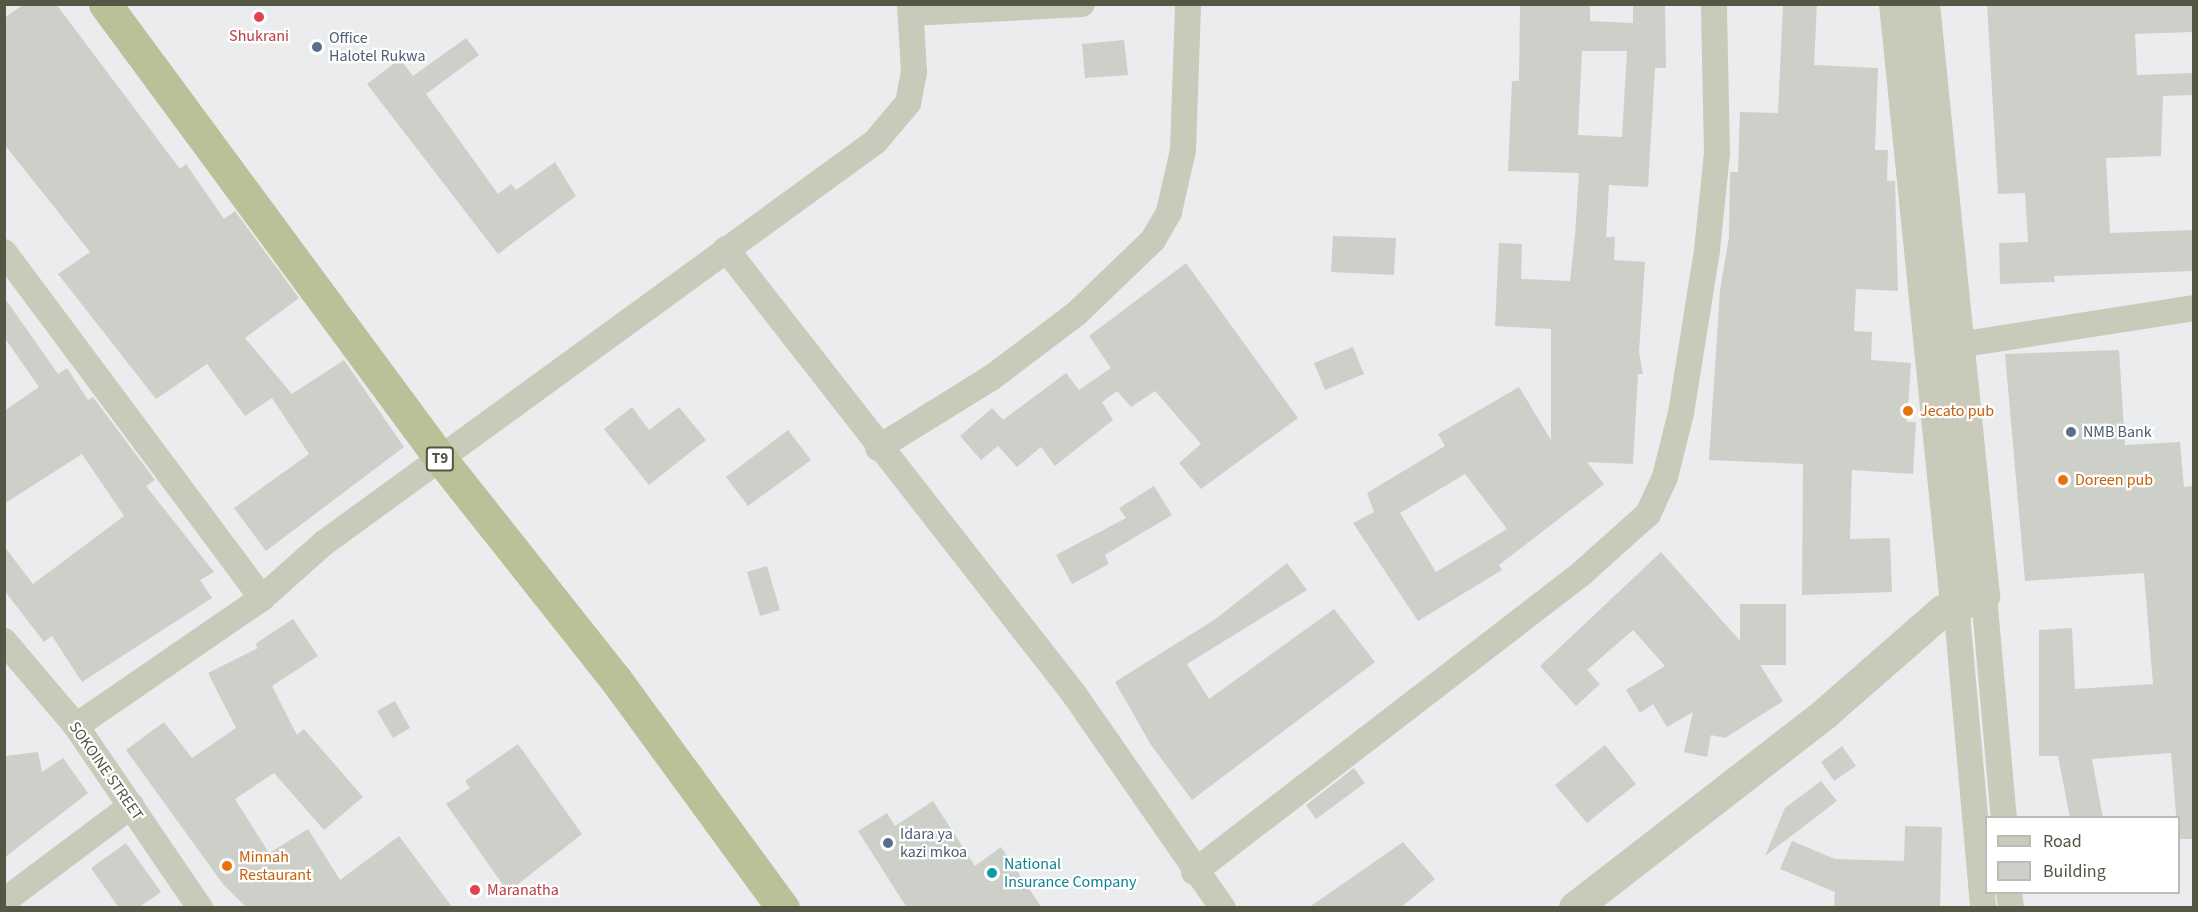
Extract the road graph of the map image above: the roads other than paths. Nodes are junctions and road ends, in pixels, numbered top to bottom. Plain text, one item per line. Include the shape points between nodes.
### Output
1 (105, 4) edge
2 (1082, 4) edge
3 (1188, 4) edge
4 (1714, 4) edge
5 (1895, 4) edge
6 (1924, 4) edge
7 (911, 9) edge
8 (726, 249) junction
9 (4, 252) edge
10 (2193, 308) edge
11 (1944, 347) junction
12 (878, 448) junction
13 (440, 458) junction
14 (262, 598) junction
15 (1970, 599) junction
16 (4, 641) edge
17 (76, 726) junction
18 (131, 806) junction
19 (2004, 816) edge
20 (1194, 872) junction
21 (4, 901) edge
22 (200, 908) edge
23 (783, 908) edge
24 (1223, 908) edge
25 (1575, 908) edge
26 (1983, 908) edge

1 - 13 highway, T9
2 - 7 street
3 - 12 street via 1183,150 1169,212 1153,240 1076,314 991,378
4 - 20 street via 1717,153 1707,250 1681,413 1665,477 1648,514 1582,573
5 - 11 street
6 - 11 street
7 - 8 street via 914,72 908,103 875,142
8 - 12 street
8 - 13 street
9 - 14 street
10 - 11 street
11 - 15 street
12 - 20 street via 1074,694
13 - 14 street via 324,543
13 - 23 highway, T9 via 616,680
14 - 17 street
15 - 19 street
15 - 25 street
15 - 26 street
16 - 17 street, SOKOINE STREET
17 - 18 street, SOKOINE STREET
18 - 21 street
18 - 22 street, SOKOINE STREET
20 - 24 street

